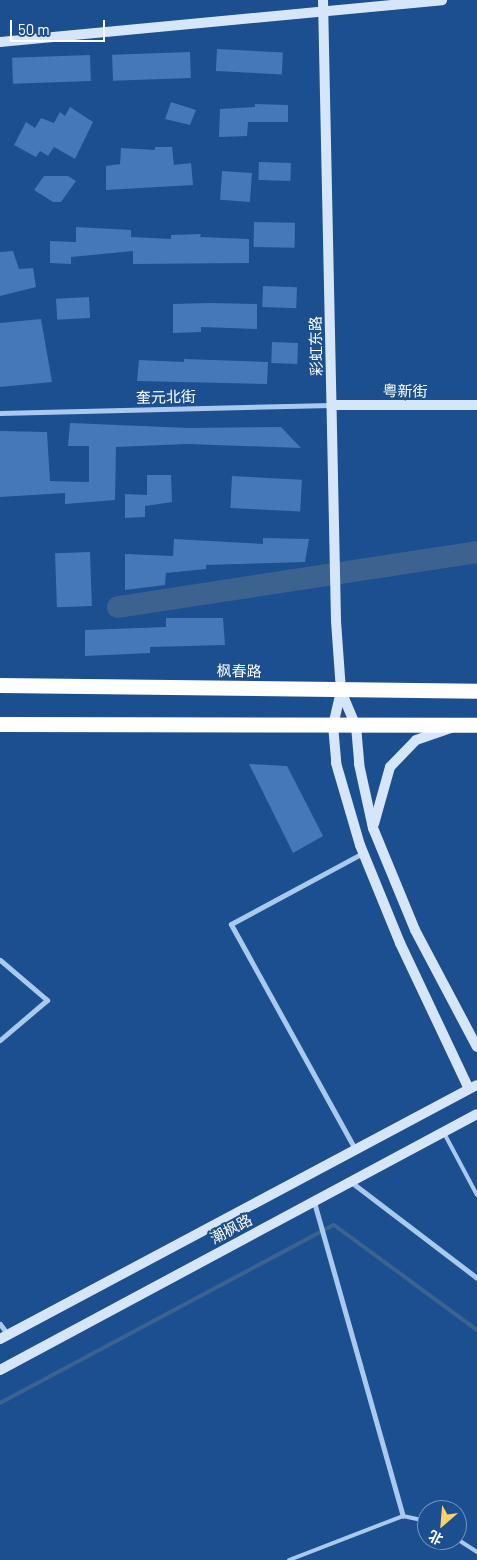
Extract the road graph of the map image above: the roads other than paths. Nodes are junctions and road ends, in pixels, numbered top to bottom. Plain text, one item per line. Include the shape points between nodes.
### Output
1 (442, 0) edge
2 (323, 5) edge
3 (0, 42) edge
4 (332, 405) junction
5 (477, 405) edge
6 (0, 413) edge
7 (0, 685) edge
8 (341, 690) junction
9 (477, 691) edge
10 (0, 724) edge
11 (332, 725) junction
12 (458, 725) junction
13 (477, 725) edge
14 (356, 726) junction
15 (373, 828) junction
16 (363, 853) junction
17 (0, 960) edge
18 (0, 1040) edge
19 (477, 1047) edge
20 (473, 1087) edge
21 (477, 1114) edge
22 (444, 1132) junction
23 (355, 1150) junction
24 (351, 1182) junction
25 (477, 1195) edge
26 (314, 1202) junction
27 (477, 1278) edge
28 (0, 1324) edge
29 (4, 1337) edge
30 (0, 1370) edge
31 (403, 1516) junction
32 (417, 1519) edge
33 (290, 1560) edge

1 - 2 main road
2 - 3 main road
2 - 4 main road, 彩虹东路
4 - 5 main road, 粤新街
4 - 6 street, 奎元北街
4 - 8 main road, 彩虹东路 via 336,621
7 - 8 highway, 枫春路
8 - 9 highway, 枫春路
8 - 11 main road
8 - 14 main road
10 - 11 highway
11 - 14 highway
11 - 16 main road via 336,763
12 - 13 highway
12 - 14 highway
12 - 15 main road via 416,740 390,767
14 - 15 main road via 359,764
15 - 19 main road via 416,930
16 - 20 main road via 400,943
16 - 23 street via 231,924
17 - 18 street via 48,1000
20 - 23 main road, 潮枫路
21 - 22 main road, 潮枫路
22 - 24 main road, 潮枫路
22 - 25 lane
23 - 29 main road, 潮枫路
24 - 26 main road, 潮枫路
24 - 27 street
26 - 30 main road, 潮枫路
26 - 31 street
28 - 29 street
31 - 32 lane
31 - 33 lane

